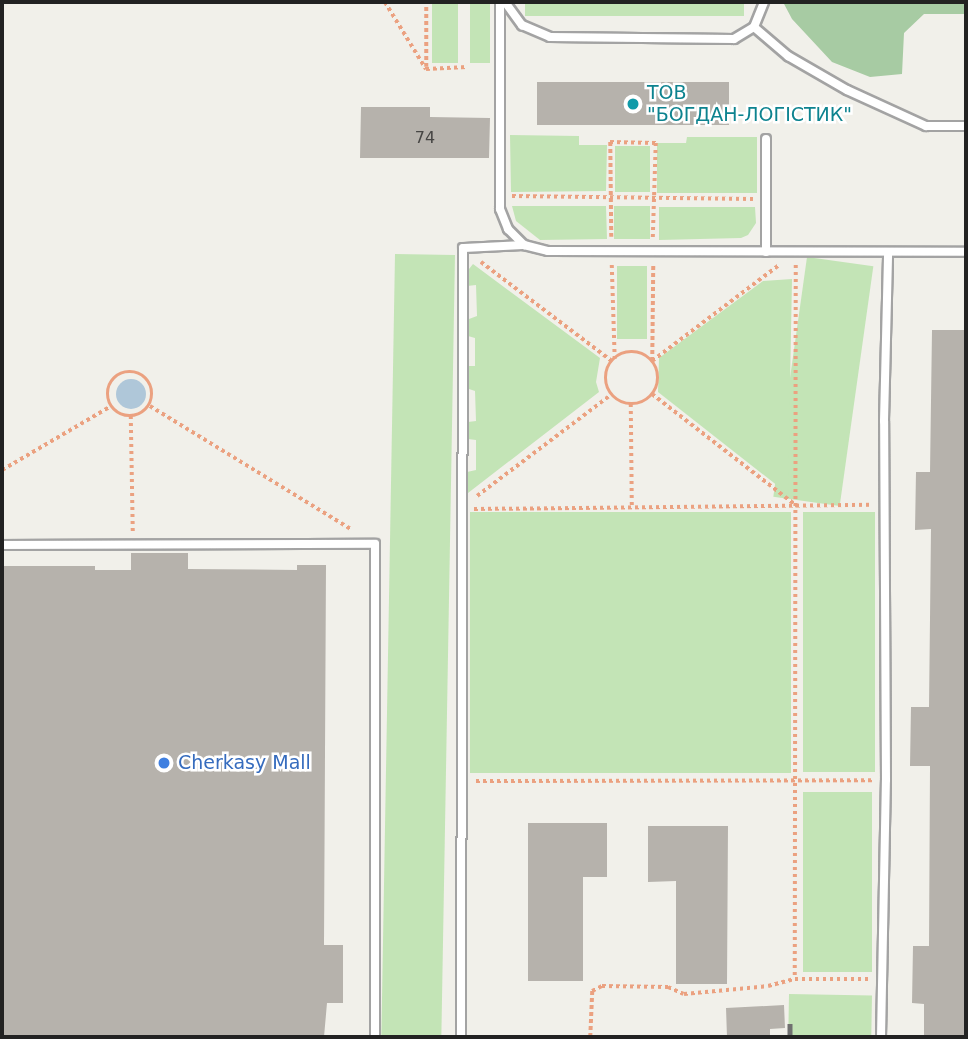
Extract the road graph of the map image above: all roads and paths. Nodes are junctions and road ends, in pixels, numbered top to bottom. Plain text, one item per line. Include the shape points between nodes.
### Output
1 (385, 2) edge
2 (426, 2) edge
3 (502, 2) edge
4 (764, 2) edge
5 (754, 27) junction
6 (467, 67) dead end
7 (426, 69) junction
8 (966, 126) edge
9 (766, 139) dead end
10 (656, 143) dead end
11 (499, 195) junction
12 (610, 198) junction
13 (766, 199) junction
14 (524, 245) junction
15 (463, 248) junction
16 (611, 252) junction
17 (766, 252) junction
18 (796, 252) junction
19 (888, 252) junction
20 (966, 252) edge
21 (614, 360) junction
22 (652, 361) junction
23 (612, 394) junction
24 (652, 394) junction
25 (631, 404) junction
26 (111, 406) junction
27 (150, 406) junction
28 (131, 416) junction
29 (2, 470) edge
30 (884, 505) junction
31 (797, 506) junction
32 (632, 508) junction
33 (461, 509) junction
34 (352, 529) dead end
35 (2, 545) edge
36 (134, 545) junction
37 (797, 780) junction
38 (886, 780) junction
39 (463, 781) junction
40 (795, 979) junction
41 (882, 979) junction
42 (375, 1037) edge
43 (461, 1037) edge
44 (590, 1037) edge
45 (881, 1037) edge

1 - 7 path
2 - 7 path
3 - 5 lane via 522,25 550,37 734,39
3 - 11 lane
4 - 5 lane
5 - 8 lane via 788,56 848,90 926,126
6 - 7 path
9 - 13 lane
10 - 12 path via 610,142
11 - 12 path
11 - 14 lane via 508,229
12 - 13 path
12 - 16 path
13 - 17 lane
14 - 15 lane
14 - 16 lane via 548,251
15 - 21 path
15 - 33 lane
16 - 17 lane
16 - 21 path
17 - 18 lane
18 - 19 lane
18 - 22 path
18 - 31 path
19 - 20 lane
19 - 30 lane
21 - 22 path via 630,352
21 - 23 path via 607,373
22 - 24 path via 658,376
23 - 25 path
23 - 33 path
24 - 25 path
24 - 31 path
25 - 32 path
26 - 27 path via 110,385 126,372 141,374 151,384
26 - 28 path
26 - 29 path
27 - 28 path
27 - 34 path
28 - 36 path
30 - 31 path
30 - 38 lane
31 - 32 path
31 - 37 path
32 - 33 path
33 - 39 lane
35 - 36 lane
36 - 42 lane via 375,544
37 - 38 path
37 - 39 path
37 - 40 path
38 - 41 lane
39 - 43 lane
40 - 41 path
40 - 44 path via 684,994 668,987 603,986 592,991
41 - 45 lane

